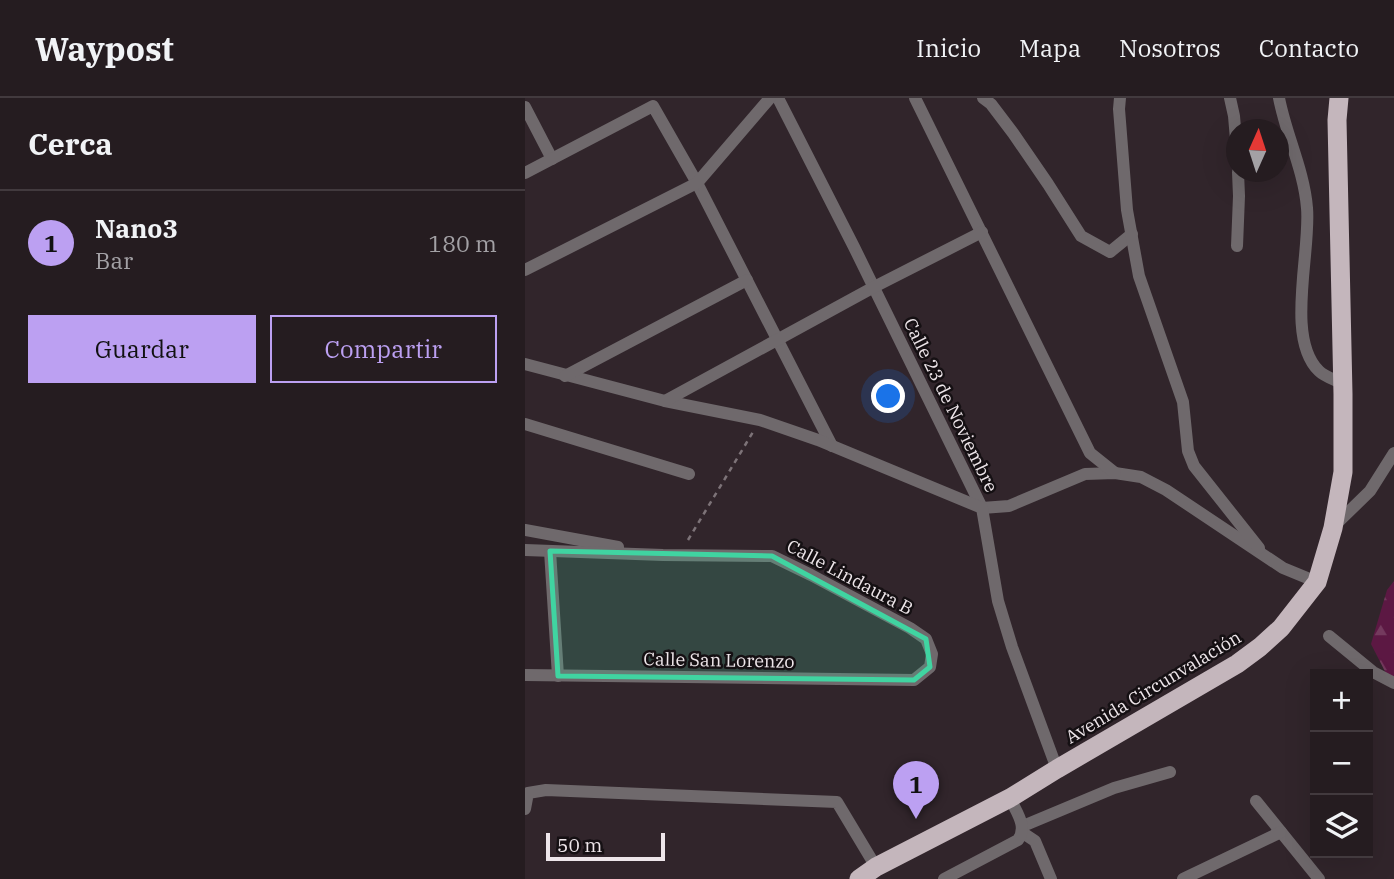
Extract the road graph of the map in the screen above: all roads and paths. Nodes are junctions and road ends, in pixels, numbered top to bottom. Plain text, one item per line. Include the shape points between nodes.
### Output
1 (770, 98) edge
2 (778, 98) edge
3 (915, 98) edge
4 (983, 98) edge
5 (1120, 98) edge
6 (1230, 98) edge
7 (1279, 98) edge
8 (1339, 98) edge
9 (525, 107) edge
10 (1234, 119) edge
11 (552, 159) junction
12 (525, 173) edge
13 (1238, 182) edge
14 (697, 183) junction
15 (982, 232) junction
16 (1132, 234) junction
17 (1237, 246) dead end
18 (525, 270) edge
19 (747, 280) junction
20 (874, 287) junction
21 (777, 340) junction
22 (525, 364) edge
23 (565, 376) junction
24 (1343, 384) junction
25 (665, 401) junction
26 (760, 420) junction
27 (525, 424) edge
28 (832, 446) junction
29 (1394, 453) edge
30 (1115, 472) junction
31 (689, 474) dead end
32 (982, 508) junction
33 (1333, 528) junction
34 (525, 530) edge
35 (525, 550) edge
36 (550, 551) junction
37 (663, 555) junction
38 (679, 555) junction
39 (1266, 557) junction
40 (1317, 582) junction
41 (1329, 636) dead end
42 (525, 675) edge
43 (558, 676) junction
44 (914, 680) joint
45 (1394, 683) edge
46 (1056, 769) junction
47 (1170, 772) dead end
48 (1010, 798) junction
49 (1256, 801) dead end
50 (525, 809) edge
51 (1023, 830) junction
52 (1281, 832) junction
53 (876, 867) junction
54 (859, 879) edge
55 (944, 879) edge
56 (1051, 879) edge
57 (1182, 879) edge
58 (1319, 879) edge

1 - 14 street
2 - 20 street, Calle 23 de Noviembre
3 - 15 street
4 - 16 street via 1013,133 1081,236 1110,252
5 - 16 street
6 - 10 street
7 - 24 street via 1307,208 1301,325 1305,351 1319,372
8 - 24 highway, Avenida Circunvalación
9 - 11 street
11 - 12 street
11 - 14 street via 653,106
13 - 17 street
14 - 18 street
14 - 19 street
15 - 20 street
15 - 30 street via 1090,453
16 - 39 street via 1139,276 1183,402 1194,466
19 - 21 street
19 - 23 street
20 - 21 street
20 - 32 street, Calle 23 de Noviembre
21 - 25 street
21 - 28 street
22 - 23 street
23 - 25 street
24 - 33 highway, Avenida Circunvalación via 1343,471
25 - 26 street
26 - 28 street
26 - 38 path
27 - 31 street
28 - 32 street
29 - 33 street via 1370,491
30 - 32 street, Calle 23 de Noviembre via 1085,474 1009,506
30 - 39 street, Calle 23 de Noviembre via 1141,477 1166,490
32 - 46 street via 998,601
33 - 40 highway, Avenida Circunvalación
34 - 37 street, Calle Lindaura B
35 - 36 street, Calle Lindaura B
36 - 37 street, Calle Lindaura B
36 - 43 street
37 - 38 street, Calle Lindaura B
38 - 44 street, Calle Lindaura B via 772,556 811,575 926,639 932,654 930,667
39 - 40 street, Calle 23 de Noviembre
40 - 46 highway, Avenida Circunvalación via 1260,648
41 - 45 street
42 - 43 street, Calle San Lorenzo
43 - 44 street, Calle San Lorenzo
46 - 48 highway, Avenida Circunvalación
47 - 51 street via 1114,788
48 - 51 street
48 - 53 highway, Avenida Circunvalación
49 - 52 street
50 - 53 street via 528,793 546,790 837,802
51 - 55 street via 1018,840
51 - 56 street via 1035,841
52 - 57 street
52 - 58 street
53 - 54 highway, Avenida Circunvalación

